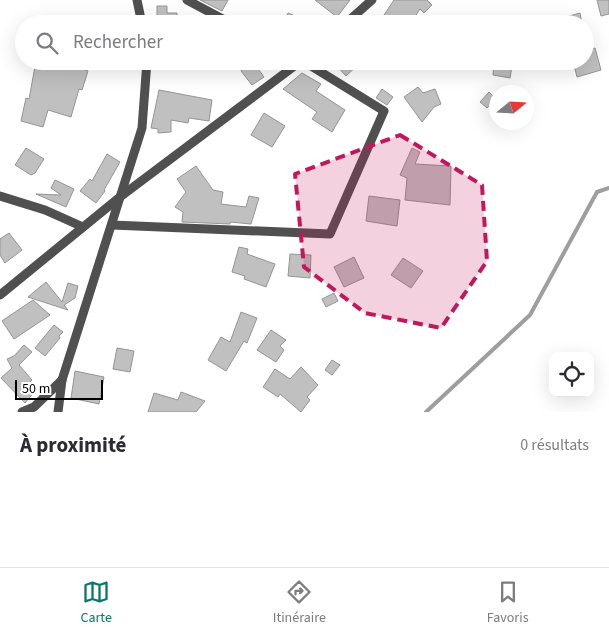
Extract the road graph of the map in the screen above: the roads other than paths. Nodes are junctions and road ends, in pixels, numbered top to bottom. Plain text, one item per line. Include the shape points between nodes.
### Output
1 (137, 0) edge
2 (187, 0) edge
3 (372, 0) edge
4 (140, 15) edge
5 (215, 15) edge
6 (355, 15) edge
7 (147, 70) edge
8 (290, 70) edge
9 (317, 70) edge
10 (0, 196) edge
11 (120, 197) junction
12 (112, 225) junction
13 (83, 228) junction
14 (0, 295) edge
15 (62, 380) junction
16 (22, 412) edge
17 (58, 412) edge

1 - 4 street
2 - 5 street
3 - 6 street
7 - 11 street via 142,128
8 - 11 street
9 - 12 street via 384,111 330,234
10 - 13 street via 45,210
11 - 12 street
11 - 13 street
12 - 15 street
13 - 14 street
15 - 16 street via 34,407
15 - 17 street

